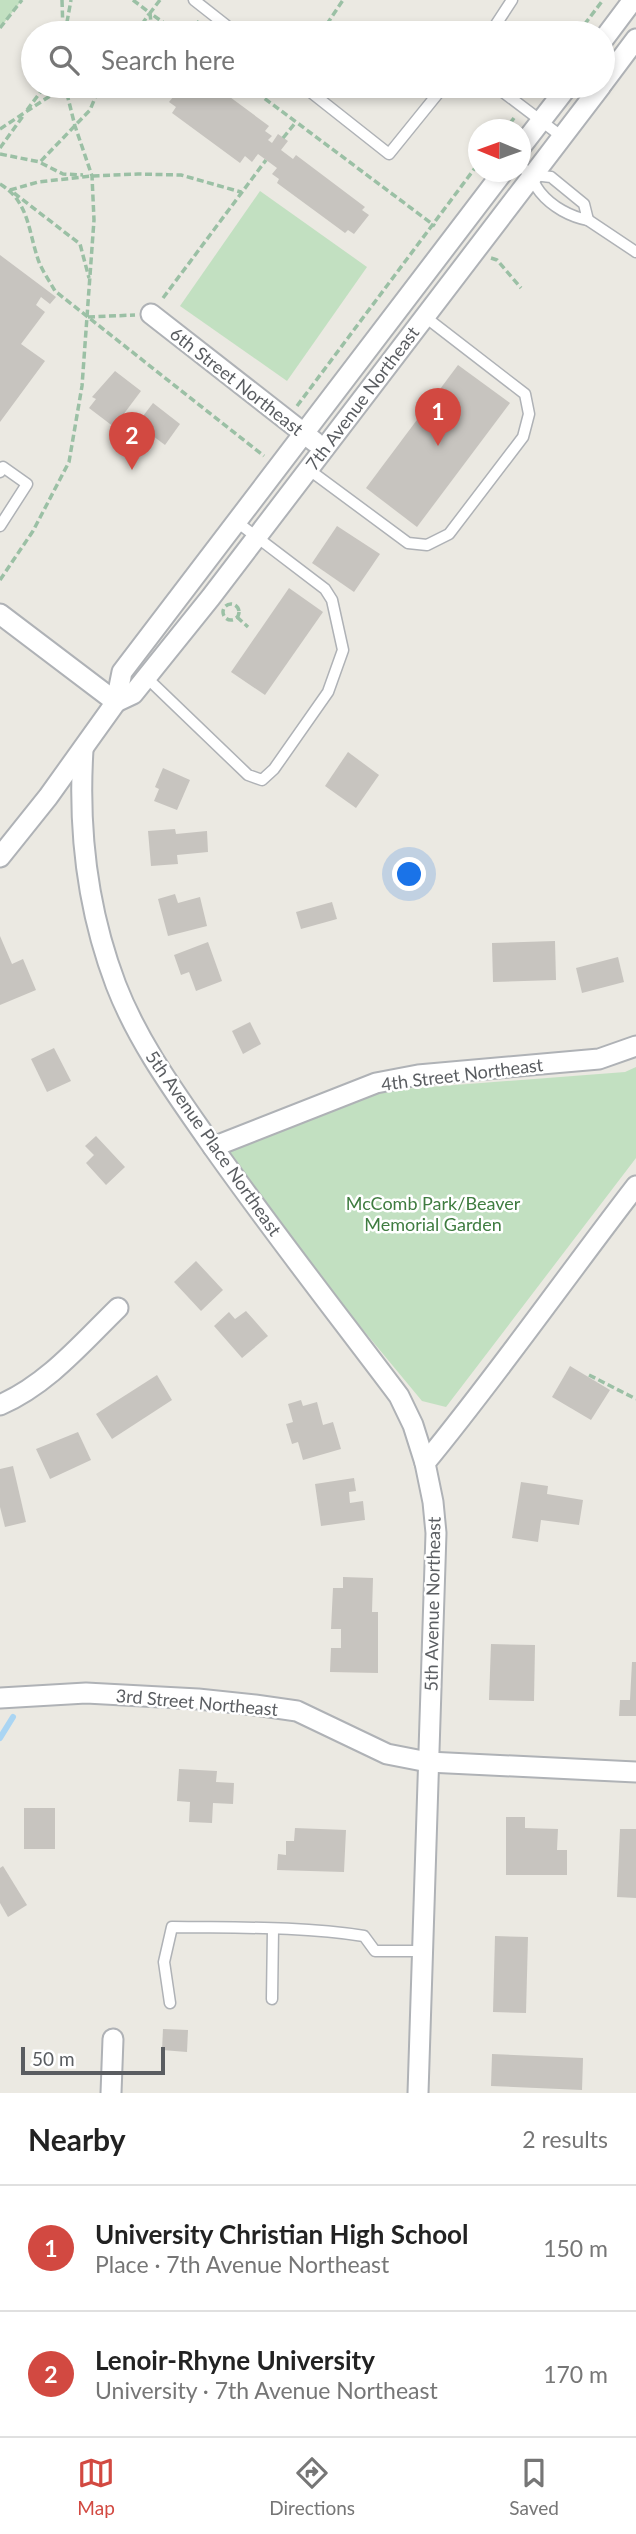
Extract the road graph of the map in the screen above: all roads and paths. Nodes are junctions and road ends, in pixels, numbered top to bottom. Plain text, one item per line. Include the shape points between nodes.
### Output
1 (22, 0) edge
2 (62, 0) edge
3 (71, 0) edge
4 (133, 0) edge
5 (160, 0) edge
6 (194, 0) edge
7 (343, 0) edge
8 (512, 0) edge
9 (603, 0) edge
10 (633, 0) edge
11 (150, 13) junction
12 (63, 21) edge
13 (67, 21) edge
14 (144, 21) edge
15 (151, 21) edge
16 (161, 21) edge
17 (221, 21) edge
18 (329, 21) edge
19 (498, 21) edge
20 (587, 21) edge
21 (615, 24) edge
22 (0, 28) edge
23 (636, 39) edge
24 (615, 67) edge
25 (36, 98) edge
26 (47, 98) edge
27 (68, 98) edge
28 (95, 98) edge
29 (264, 98) edge
30 (318, 98) edge
31 (434, 98) edge
32 (511, 98) edge
33 (557, 98) edge
34 (577, 98) edge
35 (592, 98) edge
36 (586, 106) junction
37 (26, 112) junction
38 (541, 121) junction
39 (296, 122) junction
40 (75, 126) junction
41 (0, 129) edge
42 (531, 134) edge
43 (561, 136) junction
44 (283, 138) dead end
45 (0, 148) edge
46 (0, 154) edge
47 (266, 160) dead end
48 (40, 162) junction
49 (531, 165) edge
50 (531, 171) edge
51 (92, 176) junction
52 (468, 177) edge
53 (531, 178) edge
54 (495, 182) edge
55 (518, 182) edge
56 (0, 184) edge
57 (10, 190) junction
58 (241, 192) junction
59 (588, 220) junction
60 (433, 224) junction
61 (636, 252) edge
62 (472, 253) junction
63 (90, 284) junction
64 (522, 288) dead end
65 (151, 314) junction
66 (424, 316) junction
67 (88, 317) junction
68 (287, 420) junction
69 (304, 434) junction
70 (270, 447) dead end
71 (324, 449) junction
72 (308, 469) junction
73 (0, 472) edge
74 (237, 522) junction
75 (0, 526) edge
76 (256, 538) junction
77 (0, 580) edge
78 (0, 614) edge
79 (237, 617) junction
80 (248, 627) dead end
81 (147, 678) junction
82 (116, 702) junction
83 (83, 749) junction
84 (0, 857) edge
85 (636, 1046) edge
86 (214, 1147) junction
87 (636, 1186) edge
88 (118, 1308) dead end
89 (589, 1375) dead end
90 (636, 1399) edge
91 (0, 1405) edge
92 (425, 1463) junction
93 (0, 1698) edge
94 (428, 1762) junction
95 (636, 1772) edge
96 (273, 1928) junction
97 (422, 1951) junction
98 (272, 1999) dead end
99 (170, 2003) dead end
100 (113, 2039) dead end
101 (111, 2093) edge
102 (418, 2093) edge

1 - 22 path
2 - 12 path
3 - 13 path
4 - 11 path
5 - 11 path
6 - 17 lane
7 - 18 path
8 - 19 lane
9 - 20 path
10 - 21 street
11 - 14 path
11 - 15 path
11 - 16 path
23 - 24 street, 7th Avenue Northeast
25 - 37 path
26 - 37 path
27 - 40 path
28 - 40 path
29 - 39 path
30 - 31 lane via 389,153
32 - 38 lane
33 - 38 street
34 - 36 lane
35 - 36 street, 7th Avenue Northeast
36 - 43 street, 7th Avenue Northeast
37 - 41 path
37 - 45 path
38 - 42 street
38 - 43 lane
39 - 44 path
39 - 60 path
40 - 48 path
40 - 51 path
43 - 49 street, 7th Avenue Northeast
46 - 48 path
47 - 58 path
48 - 51 path via 63,174
50 - 59 lane via 551,177 584,204
51 - 57 path
51 - 58 path via 181,175
51 - 63 path
52 - 60 path
53 - 59 lane via 560,209
54 - 69 street, 7th Avenue Northeast
55 - 62 street, 7th Avenue Northeast
56 - 57 path
57 - 63 path via 80,244
57 - 67 path via 27,214 37,259 55,291
58 - 65 path
59 - 61 lane
60 - 68 path
62 - 64 path via 497,260
62 - 66 street, 7th Avenue Northeast
63 - 67 path
65 - 67 path
65 - 68 street, 6th Street Northeast
66 - 71 street, 7th Avenue Northeast
66 - 72 lane via 525,394 530,414 523,438 449,534 427,545 408,543
67 - 70 path via 265,456
67 - 77 path via 69,462 33,531
68 - 69 street, 6th Street Northeast
69 - 71 street, 6th Street Northeast
69 - 74 street, 7th Avenue Northeast
71 - 72 street, 7th Avenue Northeast
72 - 76 street, 7th Avenue Northeast
73 - 75 lane via 3,467 27,484
74 - 76 lane
74 - 82 street, 7th Avenue Northeast via 122,672
76 - 81 street, 7th Avenue Northeast
76 - 81 lane via 325,589 332,600 343,650 328,692 274,769 262,780 248,775
78 - 82 street
79 - 79 path via 234,604 224,607 226,619
79 - 80 path
81 - 82 street, 7th Avenue Northeast via 133,694
82 - 83 street, 7th Avenue Northeast
83 - 84 street, 7th Avenue Northeast
83 - 86 street, 5th Avenue Place Northeast via 83,853 104,951 142,1039
85 - 86 street, 4th Street Northeast via 599,1059 376,1083
86 - 92 street, 5th Avenue Place Northeast via 399,1396
87 - 92 street via 482,1394
88 - 91 street via 56,1369
89 - 90 path
92 - 94 street, 5th Avenue Northeast via 436,1533
93 - 94 street, 3rd Street Northeast via 86,1693 255,1705 297,1712 387,1754
94 - 95 street, 3rd Street Northeast
94 - 97 street, 5th Avenue Northeast
96 - 97 lane via 364,1936 375,1951
96 - 98 lane
96 - 99 lane via 172,1927 163,1962
97 - 102 street, 5th Avenue Northeast
100 - 101 street

